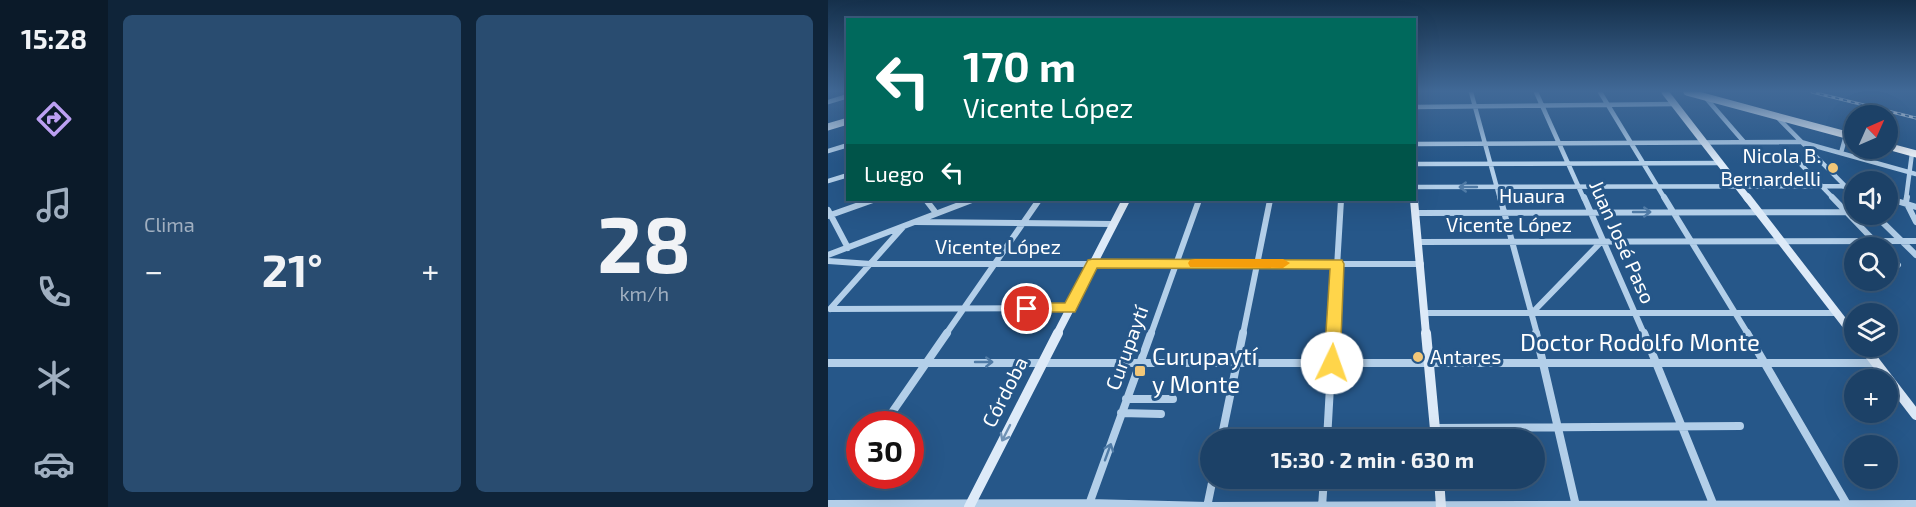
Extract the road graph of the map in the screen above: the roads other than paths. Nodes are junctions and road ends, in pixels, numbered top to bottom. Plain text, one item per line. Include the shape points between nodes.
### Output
1 (1477, 116) edge
2 (1547, 116) edge
3 (1615, 116) edge
4 (1683, 116) edge
5 (1721, 116) edge
6 (1772, 116) edge
7 (1777, 117) junction
8 (846, 122) edge
9 (828, 127) edge
10 (1844, 134) edge
11 (1632, 142) junction
12 (1704, 142) junction
13 (1744, 142) junction
14 (1801, 142) junction
15 (1485, 143) junction
16 (1559, 143) junction
17 (1416, 144) edge
18 (846, 146) edge
19 (1844, 147) edge
20 (1898, 149) edge
21 (828, 151) edge
22 (1841, 153) junction
23 (1914, 153) edge
24 (1791, 154) dead end
25 (1719, 163) junction
26 (1416, 164) edge
27 (1491, 164) junction
28 (1569, 164) junction
29 (1645, 164) junction
30 (1913, 173) edge
31 (846, 176) edge
32 (828, 181) edge
33 (1844, 185) edge
34 (1658, 186) junction
35 (1737, 186) junction
36 (1822, 186) junction
37 (1844, 186) edge
38 (1416, 187) edge
39 (1497, 187) junction
40 (1578, 187) junction
41 (870, 201) edge
42 (927, 201) edge
43 (969, 201) edge
44 (1038, 201) edge
45 (1125, 201) edge
46 (1199, 201) edge
47 (1270, 201) edge
48 (1341, 201) edge
49 (1414, 201) edge
50 (1898, 201) edge
51 (1906, 204) junction
52 (1916, 207) edge
53 (1844, 209) edge
54 (1757, 211) junction
55 (1504, 212) junction
56 (1590, 212) junction
57 (1674, 212) junction
58 (1844, 212) edge
59 (936, 213) junction
60 (1416, 213) junction
61 (829, 214) edge
62 (915, 222) junction
63 (1916, 222) edge
64 (1022, 224) junction
65 (1113, 224) junction
66 (1860, 225) edge
67 (1885, 225) edge
68 (903, 226) junction
69 (1871, 237) edge
70 (1691, 240) junction
71 (1779, 240) junction
72 (1844, 240) edge
73 (1512, 241) junction
74 (1602, 241) junction
75 (1898, 241) edge
76 (1901, 241) junction
77 (1916, 241) edge
78 (1419, 242) junction
79 (848, 248) junction
80 (828, 255) edge
81 (1916, 255) edge
82 (828, 261) edge
83 (994, 263) junction
84 (1093, 263) junction
85 (1176, 263) junction
86 (1257, 263) junction
87 (872, 264) junction
88 (1337, 264) junction
89 (1420, 264) junction
90 (1070, 308) junction
91 (963, 309) junction
92 (829, 310) edge
93 (1425, 313) junction
94 (1532, 313) junction
95 (1636, 313) junction
96 (1837, 313) junction
97 (1736, 314) junction
98 (1844, 322) edge
99 (1871, 357) edge
100 (1043, 362) junction
101 (1140, 362) junction
102 (1543, 362) junction
103 (1656, 362) junction
104 (828, 363) edge
105 (926, 363) junction
106 (1236, 363) junction
107 (1332, 363) junction
108 (1429, 363) junction
109 (1765, 363) junction
110 (1876, 363) junction
111 (1126, 399) junction
112 (1173, 399) dead end
113 (893, 411) edge
114 (1121, 413) junction
115 (1161, 414) dead end
116 (1916, 415) edge
117 (1681, 426) junction
118 (1740, 426) dead end
119 (1558, 427) junction
120 (1223, 429) edge
121 (1327, 429) edge
122 (1435, 429) edge
123 (1523, 429) edge
124 (1211, 489) edge
125 (1323, 489) edge
126 (1440, 489) edge
127 (828, 504) edge
128 (1916, 504) edge
129 (1089, 505) edge
130 (1847, 505) edge
131 (970, 506) edge
132 (1208, 506) edge
133 (1322, 506) edge
134 (1441, 506) edge
135 (1576, 506) edge
136 (1714, 506) edge

1 - 15 street
2 - 16 street, Juan José Paso
3 - 11 street
4 - 12 street
5 - 13 street
6 - 7 main road
7 - 10 main road
7 - 14 street
8 - 9 street
11 - 12 street
11 - 16 street
11 - 29 street
12 - 13 street
12 - 25 street
13 - 14 street
14 - 22 street
14 - 33 street
15 - 16 street
15 - 17 street
15 - 27 street
16 - 28 street, Juan José Paso
18 - 21 street
19 - 22 street
20 - 23 main road
22 - 30 street
23 - 30 street
24 - 36 street
25 - 29 street
25 - 35 street
26 - 27 street
27 - 28 street
27 - 39 street
28 - 29 street
28 - 40 street, Juan José Paso
29 - 34 street
30 - 51 street
31 - 32 street
34 - 35 street
34 - 40 street
34 - 57 street
35 - 36 street
35 - 54 street
36 - 37 street
36 - 53 street
39 -> 38 street
39 - 40 street
39 - 55 street
40 - 56 street, Juan José Paso
41 - 61 street
42 - 59 street
43 - 59 street
44 - 64 street
45 - 65 street, Córdoba
46 - 85 street, Curupaytí
47 - 86 street
48 - 88 street
49 - 60 street
50 - 51 street
51 - 52 street
51 - 63 street
54 - 57 street, Huaura
54 - 58 street, Huaura
54 - 71 street
55 - 56 street, Huaura
55 - 60 street, Huaura
55 - 73 street
56 -> 57 street, Huaura
56 - 74 street, Juan José Paso
57 - 70 street
59 - 62 street
60 - 78 street
61 - 79 street
62 - 64 street
62 - 68 street
64 - 65 street
64 - 83 street
65 - 84 street, Córdoba
66 - 69 street
67 - 76 street
68 - 79 street
68 - 87 street
70 - 71 street, Vicente López
70 - 74 street, Vicente López
70 - 97 street
71 - 72 street, Vicente López
71 - 96 street
73 - 74 street, Vicente López
73 - 78 street, Vicente López
73 - 94 street
74 - 94 street
74 - 95 street, Juan José Paso
75 - 76 street, Vicente López
76 - 77 street, Vicente López
76 - 81 street
78 - 89 street
79 - 80 street
82 - 87 street, Vicente López
83 - 84 street, Vicente López
83 - 87 street, Vicente López
83 - 91 street
84 - 85 street, Vicente López
84 - 90 street, Córdoba
85 - 86 street, Vicente López
85 - 101 street, Curupaytí
86 - 88 street, Vicente López
86 - 106 street
87 - 92 street
88 - 89 street, Vicente López
88 - 107 street
89 - 93 street
90 - 91 street
90 - 100 street, Córdoba
91 - 92 street
91 - 105 street
93 - 94 street
93 - 108 street
94 - 95 street
94 - 102 street
95 - 97 street
95 - 103 street, Juan José Paso
96 - 97 street
96 - 98 street
97 - 109 street
99 - 110 street
100 - 101 street, Doctor Rodolfo Monte
105 -> 100 street, Doctor Rodolfo Monte
100 -> 131 street, Córdoba
101 - 106 street, Doctor Rodolfo Monte
101 - 111 street, Curupaytí
102 - 103 street, Doctor Rodolfo Monte
102 - 108 street, Doctor Rodolfo Monte
102 - 119 street
103 - 109 street, Doctor Rodolfo Monte
103 - 117 street, Juan José Paso
104 - 105 street, Doctor Rodolfo Monte
105 - 113 street
106 - 107 street, Doctor Rodolfo Monte
106 - 120 street
107 - 108 street, Doctor Rodolfo Monte
107 - 121 street
108 - 122 street
109 - 110 street, Doctor Rodolfo Monte
109 - 130 street
110 - 116 street
111 - 112 street
111 - 114 street, Curupaytí
114 - 115 street
129 -> 114 street, Curupaytí
117 - 118 street
117 - 119 street
117 - 136 street, Juan José Paso
119 - 123 street
119 - 135 street
124 - 132 street
125 - 133 street
126 - 134 street
127 - 131 street
128 - 130 street
129 - 131 street
129 - 132 street
130 - 136 street
132 - 133 street
133 - 134 street
134 - 135 street
135 - 136 street

